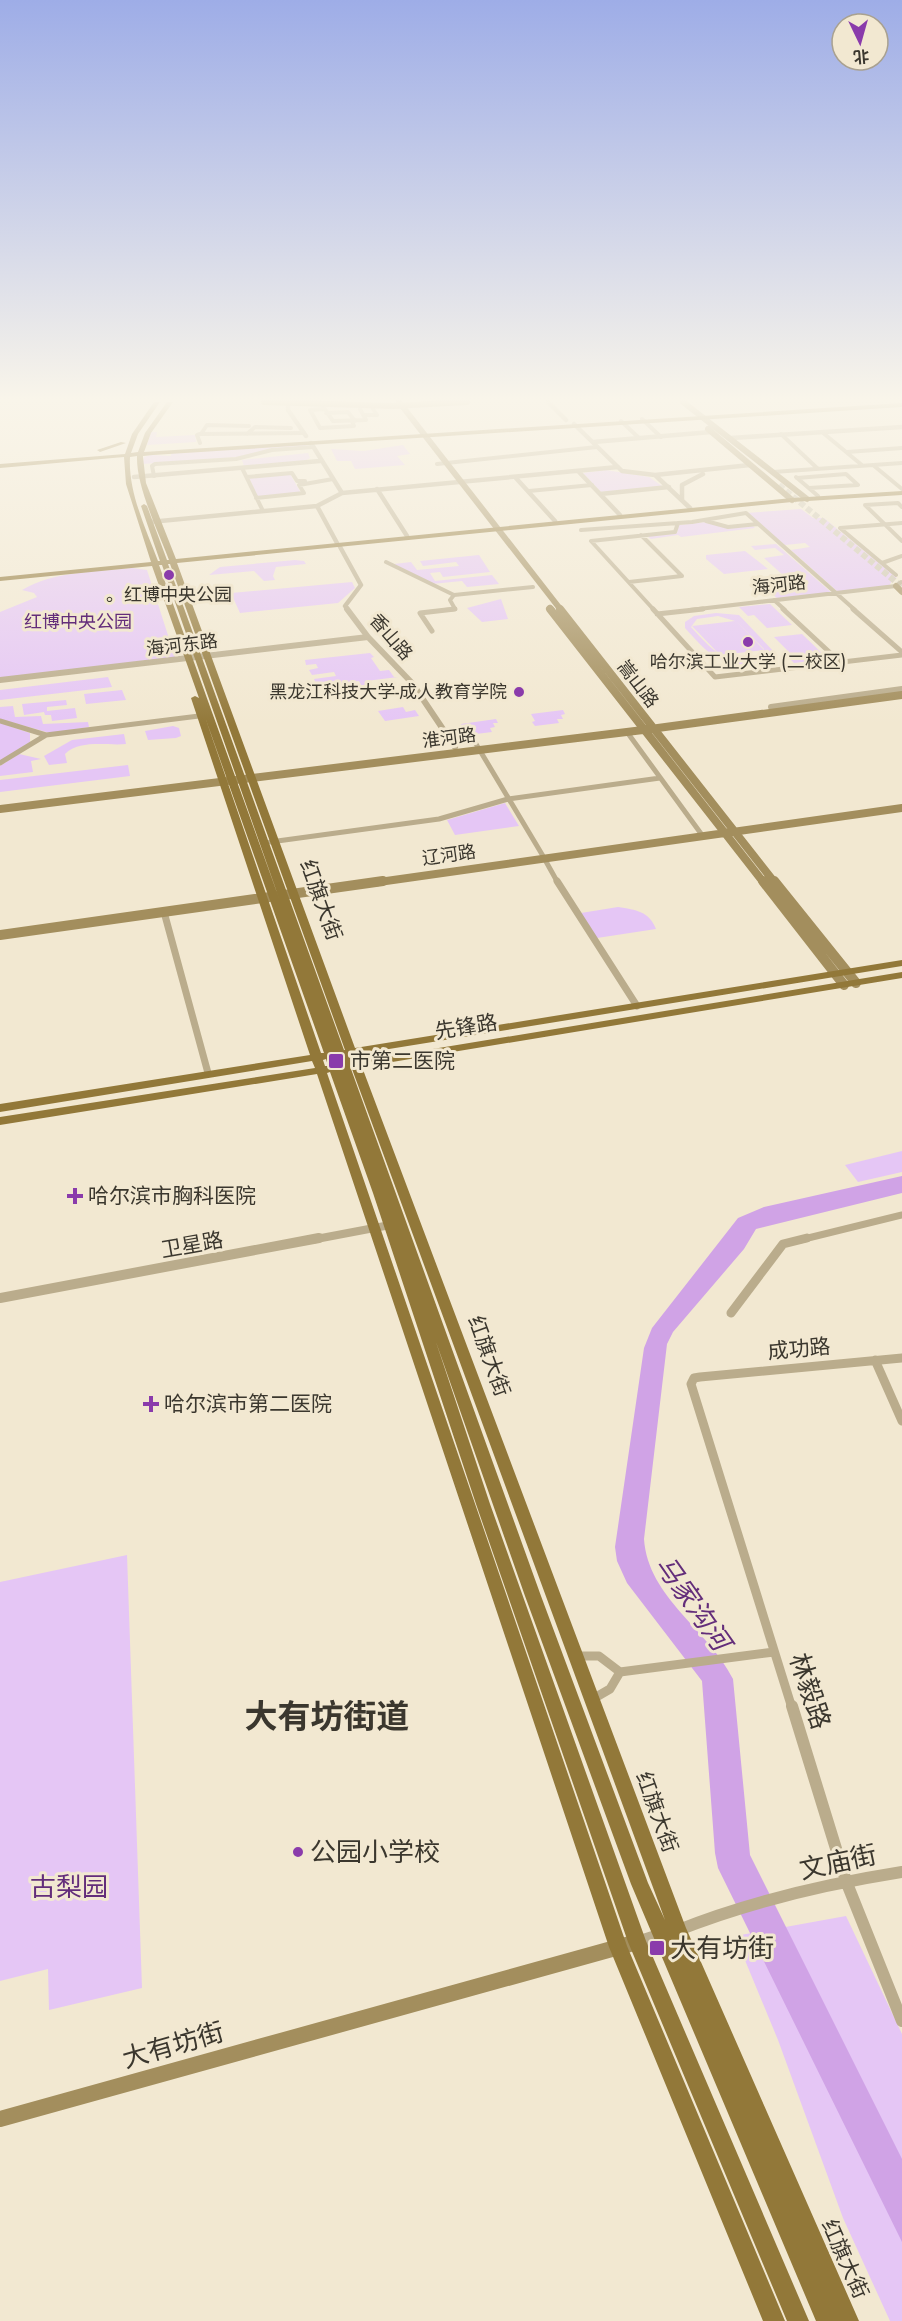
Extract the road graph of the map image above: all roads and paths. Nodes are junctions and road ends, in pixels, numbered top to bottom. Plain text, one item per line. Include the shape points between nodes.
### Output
1 (132, 510) edge
2 (150, 510) edge
3 (270, 510) edge
4 (319, 510) edge
5 (390, 510) edge
6 (478, 510) edge
7 (546, 510) edge
8 (616, 510) edge
9 (667, 510) edge
10 (695, 510) edge
11 (870, 510) edge
12 (263, 511) joint
13 (681, 512) junction
14 (620, 515) junction
15 (705, 520) junction
16 (154, 521) junction
17 (555, 521) junction
18 (692, 522) junction
19 (678, 523) junction
20 (902, 523) edge
21 (758, 524) junction
22 (884, 524) junction
23 (632, 525) junction
24 (492, 529) junction
25 (594, 529) junction
26 (407, 536) junction
27 (642, 536) junction
28 (605, 539) junction
29 (591, 541) junction
30 (902, 541) edge
31 (338, 544) junction
32 (902, 556) edge
33 (159, 562) junction
34 (387, 562) dead end
35 (882, 563) junction
36 (896, 575) dead end
37 (0, 577) edge
38 (629, 582) junction
39 (899, 583) edge
40 (533, 587) junction
41 (902, 592) edge
42 (838, 593) junction
43 (454, 595) junction
44 (774, 600) junction
45 (657, 614) junction
46 (432, 631) dead end
47 (368, 638) junction
48 (902, 653) edge
49 (208, 657) junction
50 (189, 659) junction
51 (840, 662) junction
52 (0, 680) edge
53 (902, 693) edge
54 (205, 715) junction
55 (0, 721) edge
56 (651, 725) junction
57 (641, 727) junction
58 (627, 732) junction
59 (46, 735) junction
60 (455, 747) junction
61 (477, 747) junction
62 (0, 763) edge
63 (236, 777) junction
64 (660, 778) junction
65 (508, 800) junction
66 (0, 804) edge
67 (902, 807) edge
68 (0, 809) edge
69 (733, 830) junction
70 (722, 831) junction
71 (701, 834) junction
72 (276, 842) junction
73 (265, 843) junction
74 (544, 857) junction
75 (294, 892) junction
76 (283, 893) junction
77 (268, 896) junction
78 (164, 912) junction
79 (0, 933) edge
80 (902, 963) edge
81 (848, 972) junction
82 (834, 973) junction
83 (902, 975) edge
84 (856, 983) junction
85 (844, 985) junction
86 (637, 1006) junction
87 (336, 1061) junction
88 (208, 1073) junction
89 (0, 1108) edge
90 (0, 1121) edge
91 (902, 1215) edge
92 (383, 1226) junction
93 (0, 1298) edge
94 (731, 1313) dead end
95 (902, 1358) edge
96 (875, 1360) junction
97 (700, 1377) joint
98 (902, 1421) edge
99 (774, 1652) junction
100 (575, 1656) junction
101 (620, 1672) junction
102 (591, 1700) junction
103 (902, 1872) edge
104 (846, 1881) junction
105 (678, 1931) junction
106 (660, 1935) junction
107 (637, 1942) junction
108 (618, 1947) junction
109 (902, 2021) edge
110 (0, 2119) edge
111 (774, 2321) edge
112 (798, 2321) edge
113 (827, 2321) edge
114 (848, 2321) edge

1 - 33 main road, 红旗大街
2 - 16 main road, 红旗大街
3 - 12 street
4 - 31 street, 香山路
5 - 26 street
6 - 24 main road, 嵩山路
7 - 17 street
8 - 14 street
9 - 14 main road
10 - 13 main road
11 - 22 street
12 - 16 street
13 - 18 street
13 - 24 main road
14 - 17 main road
15 - 18 street
15 - 21 street via 728,527
15 - 21 street via 746,513
16 - 33 main road, 红旗大街
17 - 24 main road
18 - 19 street
19 - 23 street
19 - 27 street via 675,532
20 - 22 street
21 - 42 street
22 - 30 street
22 - 35 street via 840,528
23 - 25 street
23 - 27 street
24 - 26 main road
24 - 31 main road
24 - 40 main road, 嵩山路
24 - 56 main road, 嵩山路
25 - 28 street
25 - 29 street via 581,530
26 - 31 main road
27 - 28 street
27 - 38 street via 682,576
28 - 29 street
29 - 38 street
31 - 33 main road
31 - 47 street, 香山路 via 361,585 345,606
32 - 35 street
33 - 37 main road
33 - 49 main road, 红旗大街
33 - 50 main road, 红旗大街
34 - 43 street
35 - 36 street
38 - 45 street
39 - 41 main road
39 - 42 street, 海河路
40 - 43 street
40 - 57 main road, 嵩山路
42 - 44 street, 海河路
42 - 48 street
43 - 46 street via 450,600 455,609 420,613
44 - 45 street, 海河路
44 - 51 street
45 - 51 street via 715,677
47 - 49 street, 海河东路
47 - 60 street, 香山路 via 412,683
48 - 51 street
49 - 50 street, 海河东路
49 - 63 main road, 红旗大街
50 - 52 street, 海河东路
50 - 54 main road, 红旗大街
50 - 63 main road, 红旗大街
53 - 56 main road, 淮河路
54 - 59 street
54 - 63 main road, 红旗大街
55 - 59 street
56 - 57 main road, 淮河路
56 - 69 main road, 嵩山路
57 - 58 main road, 淮河路
57 - 61 main road, 淮河路
57 - 70 main road, 嵩山路
58 - 61 main road, 淮河路
58 - 64 street
59 - 62 street
60 - 61 main road, 淮河路
60 - 63 main road, 淮河路
61 - 63 main road, 淮河路
61 - 65 street
63 - 66 main road, 淮河路
63 - 68 main road, 淮河路
63 - 72 main road, 红旗大街
63 - 73 main road, 红旗大街
63 - 77 main road, 红旗大街
64 - 65 street
64 - 71 street
65 - 72 street via 439,819
65 - 74 street
67 - 69 main road, 辽河路
69 - 70 main road, 辽河路
69 - 81 main road, 嵩山路
70 - 71 main road, 辽河路
70 - 82 main road, 嵩山路
71 - 74 main road, 辽河路
72 - 73 street
72 - 75 main road, 红旗大街
73 - 76 main road, 红旗大街
74 - 75 main road, 辽河路
74 - 86 street via 572,908
75 - 76 main road, 辽河路
75 - 87 main road, 红旗大街
76 - 77 main road, 辽河路
76 - 87 main road, 红旗大街
77 - 78 main road, 辽河路
77 - 79 main road, 辽河路
77 - 87 main road, 红旗大街
78 - 79 main road, 辽河路
78 - 88 street
80 - 81 main road, 先锋路
81 - 82 main road, 先锋路
81 - 84 main road, 嵩山路
82 - 85 main road, 嵩山路
82 - 86 main road, 先锋路
83 - 84 main road, 先锋路
84 - 85 main road, 先锋路
85 - 87 main road, 先锋路
86 - 87 main road, 先锋路
87 - 88 main road
87 - 90 main road, 先锋路
87 - 92 main road, 红旗大街
87 - 100 main road, 红旗大街
87 - 106 main road, 红旗大街
88 - 89 main road
91 - 94 street via 783,1244
92 - 93 street, 卫星路
92 - 107 main road, 红旗大街
92 - 108 main road, 红旗大街
95 - 96 street, 成功路
96 - 97 street, 成功路
96 - 98 street
97 - 99 street, 林毅路 via 694,1378 692,1389
99 - 101 street
99 - 104 street, 林毅路
100 - 101 street via 599,1656
100 - 102 main road, 红旗大街
101 - 102 street via 616,1684 603,1696
102 - 105 main road, 红旗大街
103 - 104 street, 文庙街
104 - 105 street, 文庙街 via 711,1917
104 - 109 street, 林毅路
105 - 106 street
105 - 114 main road, 红旗大街
106 - 107 street
106 - 113 main road, 红旗大街
107 - 108 main road, 大有坊街
107 - 112 main road, 红旗大街
108 - 110 main road, 大有坊街
108 - 111 main road, 红旗大街

